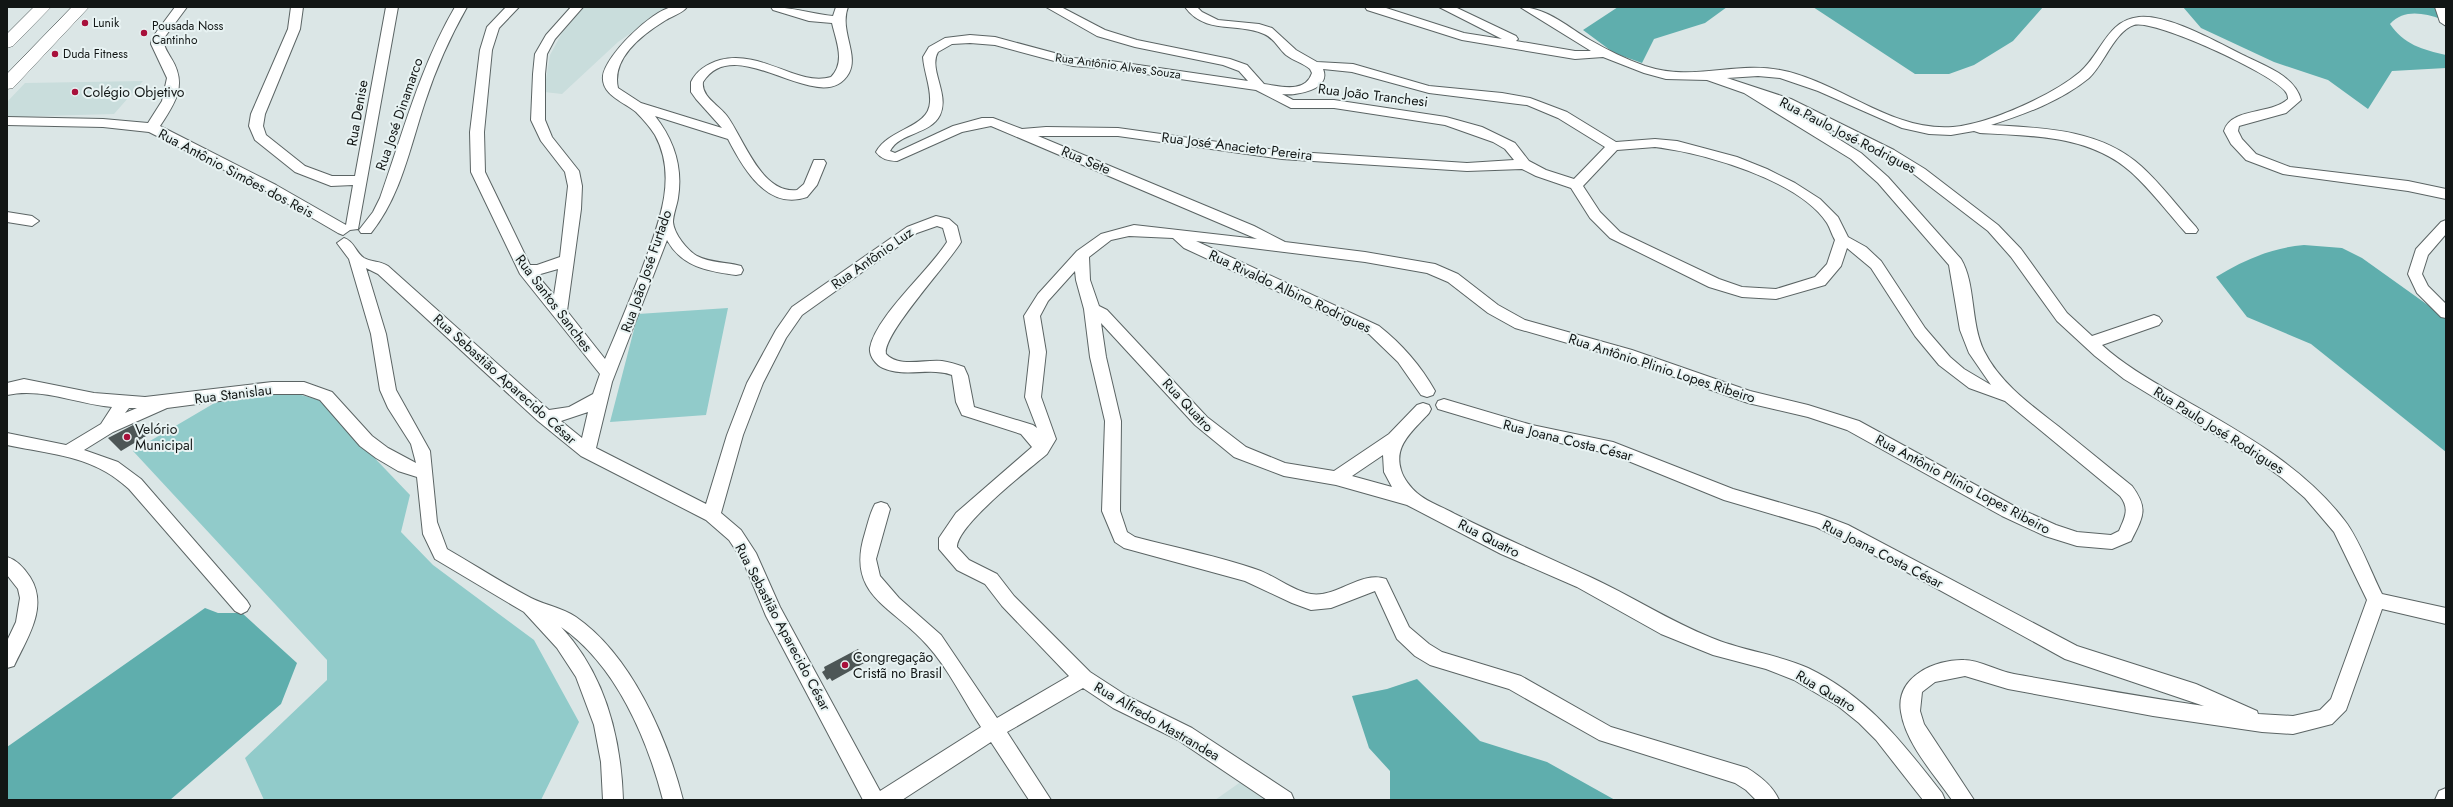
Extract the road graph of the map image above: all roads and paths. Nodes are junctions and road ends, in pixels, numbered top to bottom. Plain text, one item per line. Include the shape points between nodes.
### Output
1 (43, 7) edge
2 (81, 7) edge
3 (181, 7) edge
4 (297, 7) edge
5 (392, 7) edge
6 (461, 7) edge
7 (513, 7) edge
8 (576, 7) edge
9 (680, 7) edge
10 (777, 7) edge
11 (842, 7) edge
12 (1052, 7) edge
13 (1191, 7) edge
14 (1371, 7) edge
15 (1445, 7) edge
16 (1526, 7) edge
17 (2441, 7) edge
18 (838, 20) junction
19 (2446, 22) edge
20 (7, 43) edge
21 (1528, 46) junction
22 (1602, 54) junction
23 (1315, 66) junction
24 (1709, 77) junction
25 (7, 84) edge
26 (1258, 85) junction
27 (1749, 90) junction
28 (635, 105) junction
29 (7, 121) edge
30 (152, 128) junction
31 (1970, 128) junction
32 (1022, 133) junction
33 (732, 136) junction
34 (1614, 146) junction
35 (883, 152) joint
36 (819, 164) dead end
37 (1524, 164) junction
38 (361, 180) junction
39 (1576, 185) junction
40 (2446, 194) edge
41 (7, 218) edge
42 (32, 221) dead end
43 (666, 222) junction
44 (2446, 225) edge
45 (2192, 230) dead end
46 (354, 233) junction
47 (1177, 234) junction
48 (1842, 240) junction
49 (1286, 248) junction
50 (1082, 255) junction
51 (356, 259) junction
52 (565, 261) junction
53 (525, 270) junction
54 (736, 270) dead end
55 (1092, 308) junction
56 (559, 311) junction
57 (2446, 313) edge
58 (2154, 321) dead end
59 (2089, 343) junction
60 (619, 348) junction
61 (592, 354) junction
62 (608, 373) junction
63 (10, 388) edge
64 (1427, 391) junction
65 (2010, 396) junction
66 (600, 397) junction
67 (124, 402) junction
68 (168, 402) junction
69 (1444, 405) junction
70 (1422, 409) junction
71 (544, 417) junction
72 (108, 428) junction
73 (7, 439) edge
74 (1395, 439) junction
75 (1041, 449) junction
76 (587, 451) junction
77 (67, 452) junction
78 (425, 473) junction
79 (1336, 478) junction
80 (1412, 499) junction
81 (881, 509) dead end
82 (712, 515) junction
83 (7, 564) edge
84 (2376, 600) junction
85 (241, 606) dead end
86 (530, 607) junction
87 (2446, 616) edge
88 (7, 660) edge
89 (1083, 678) junction
90 (2262, 723) junction
91 (995, 729) junction
92 (613, 800) edge
93 (673, 800) edge
94 (874, 800) edge
95 (884, 800) edge
96 (1041, 800) edge
97 (1284, 800) edge
98 (1770, 800) edge
99 (1935, 800) edge
100 (1964, 800) edge

1 - 20 main road
2 - 25 main road
3 - 30 street via 158,38 157,44 172,72 174,82
4 - 38 street via 294,29 258,114 256,126 260,137 300,170 331,181
5 - 38 street, Rua Denise
6 - 46 street, Rua José Dinamarco via 440,45 428,74 387,198 379,214
7 - 53 street, Rua Santos Sanches via 493,27 486,50 477,132 477,168
8 - 52 street via 550,38 541,54 539,74 538,119 546,138 572,171 576,186
9 - 28 street via 649,25 622,51 609,72 609,82 614,90
10 - 18 street via 809,17
11 - 18 street
12 - 26 street, Rua João Tranchesi via 1101,33 1237,65 1251,74
13 - 23 street via 1207,20 1254,27 1274,34 1292,54
14 - 21 street via 1462,36
15 - 21 street
16 - 22 street
17 - 19 street
18 - 33 street via 846,65 843,74 835,79 823,82 805,81 755,63 738,61 716,65 699,78 696,89 722,118
21 - 22 street via 1575,55
22 - 24 street via 1630,67 1660,75
23 - 26 street, Rua Antônio Alves Souza via 1318,73 1315,82 1305,89 1295,91
23 - 34 street, Rua João Tranchesi via 1340,66 1417,87 1530,102 1568,118
24 - 27 street, Rua Paulo José Rodrigues
24 - 31 street via 1749,73 1780,74 1823,87 1890,118 1912,125 1943,130
26 - 35 street, Rua Antônio Alves Souza via 1073,62 995,40 959,39 942,44 933,50 929,57 937,94 933,115 925,123 889,143
26 - 37 street, Rua João Tranchesi via 1291,104 1334,104 1446,121 1477,130 1510,146
27 - 59 street, Rua Paulo José Rodrigues via 1772,96 1811,113 1920,172 1993,228 2006,241 2062,316
27 - 65 street, Rua Antônio Plinio Lopes Ribeiro via 1869,166 1944,247 1959,271 1968,330 1977,353
28 - 33 street
28 - 43 street, Rua João José Furtado via 664,138 672,159 672,189
29 - 30 street, Rua Antônio Simões dos Reis via 103,123
30 - 46 street, Rua Antônio Simões dos Reis
31 - 40 street via 2012,113 2071,84 2096,63 2119,27 2132,21 2151,22 2173,28 2246,62 2290,88 2295,100 2291,105 2233,124 2231,131 2236,142 2251,157 2288,172 2408,186
31 - 45 street via 2049,131 2099,147 2136,169
32 - 35 street, Rua Sete via 987,121 964,127 897,156 891,157
32 - 37 street, Rua José Anacieto Pereira via 1118,132 1282,155 1467,167
32 - 49 street, Rua Sete via 1249,228
33 - 36 street via 756,174 774,190 785,194 794,196 807,190
34 - 39 street
34 - 48 street via 1669,143 1714,155 1760,172 1785,183 1814,201 1834,221
37 - 39 street, Rua João Tranchesi
38 - 46 street, Rua Denise
39 - 48 street via 1595,215 1615,235 1714,283 1742,292 1776,294 1820,281 1834,266
41 - 42 street
43 - 54 street via 673,241 687,257 708,266
43 - 60 street, Rua João José Furtado
44 - 57 street via 2421,253 2415,274 2422,289
46 - 51 street
47 - 49 street
47 - 50 street via 1127,230 1106,237
47 - 64 street, Rua Rivaldo Albino Rodrigues via 1189,244 1374,330 1397,350 1416,372
48 - 65 street via 1861,249 1874,262 1924,339 1955,371 1998,395
49 - 65 street, Rua Antônio Plinio Lopes Ribeiro via 1430,268 1453,278 1493,308 1520,324 1627,354 1748,397 1853,425 2008,511 2051,531 2099,542 2112,542 2125,536 2135,514 2134,502 2126,491
50 - 55 street via 1083,280
50 - 75 street via 1055,283 1034,310 1032,317 1038,361 1033,396 1048,439
51 - 71 street, Rua Sebastião Aparecido César via 383,270
51 - 78 street via 380,344 386,384 398,411 421,449
52 - 53 street via 547,268
52 - 56 street
53 - 56 street, Rua Santos Sanches
55 - 79 street, Rua Quatro via 1102,314 1201,421 1228,444 1258,460 1284,469
55 - 98 street via 1098,357 1114,421 1111,511 1121,537 1130,543 1262,579 1297,598 1311,602 1325,602 1340,598 1366,585 1380,584 1403,634 1427,653 1454,665 1514,682 1606,734 1740,775 1753,783
56 - 61 street, Rua Santos Sanches
58 - 59 street
59 - 84 street, Rua Paulo José Rodrigues via 2130,375 2263,455 2294,478 2325,508 2340,527
60 - 61 street
60 - 62 street, Rua João José Furtado
61 - 62 street, Rua Santos Sanches
62 - 66 street, Rua João José Furtado
63 - 67 street, Rua Stanislau via 24,385 94,399
64 - 69 street via 1439,393 1444,398
64 - 70 street via 1418,397
66 - 71 street via 568,416
66 - 76 street, Rua João José Furtado
67 - 68 street, Rua Stanislau
67 - 72 street
68 - 72 street
68 - 78 street, Rua Stanislau via 272,388 304,388 316,391 326,396 366,441 404,466
69 - 70 street via 1435,411
69 - 90 street, Rua Joana Costa César via 1532,432 1613,448 1723,493 1820,521 1900,560 2040,638 2072,652 2196,693
70 - 74 street
71 - 76 street, Rua Sebastião Aparecido César
72 - 77 street
73 - 77 street
74 - 79 street
74 - 80 street via 1389,461 1392,472
75 - 82 street, Rua Antônio Luz via 1027,429 968,411 965,408 963,385 958,371 942,367 892,366 879,355 881,339 954,242 950,226 936,221 912,230 798,311 786,325 739,420
75 - 89 street, Rua Alfredo Mastrandea via 962,518 948,538 948,549 963,565 991,579 1008,601
76 - 82 street, Rua Sebastião Aparecido César
77 - 85 street via 112,467 135,484
78 - 86 street via 430,528 436,549
79 - 80 street, Rua Quatro
80 - 99 street, Rua Quatro via 1507,549 1583,582 1667,628 1713,647 1766,661 1801,674 1845,700 1866,717 1883,734
81 - 91 street via 867,559 870,575 879,591 922,626 935,641
82 - 94 street, Rua Sebastião Aparecido César via 735,535 750,558 772,610
83 - 88 street via 21,575 29,592 30,603 25,622
84 - 87 street
84 - 90 street via 2339,704 2325,718 2293,725
86 - 92 street via 573,654 598,702 613,780
86 - 93 street via 569,622 585,634 612,668 646,724 669,779
89 - 91 street
89 - 97 street, Rua Alfredo Mastrandea via 1120,702 1185,734
90 - 100 street via 2008,681 1965,668 1948,670 1930,675 1914,687 1910,711 1915,727 1929,752
91 - 95 street
91 - 96 street

